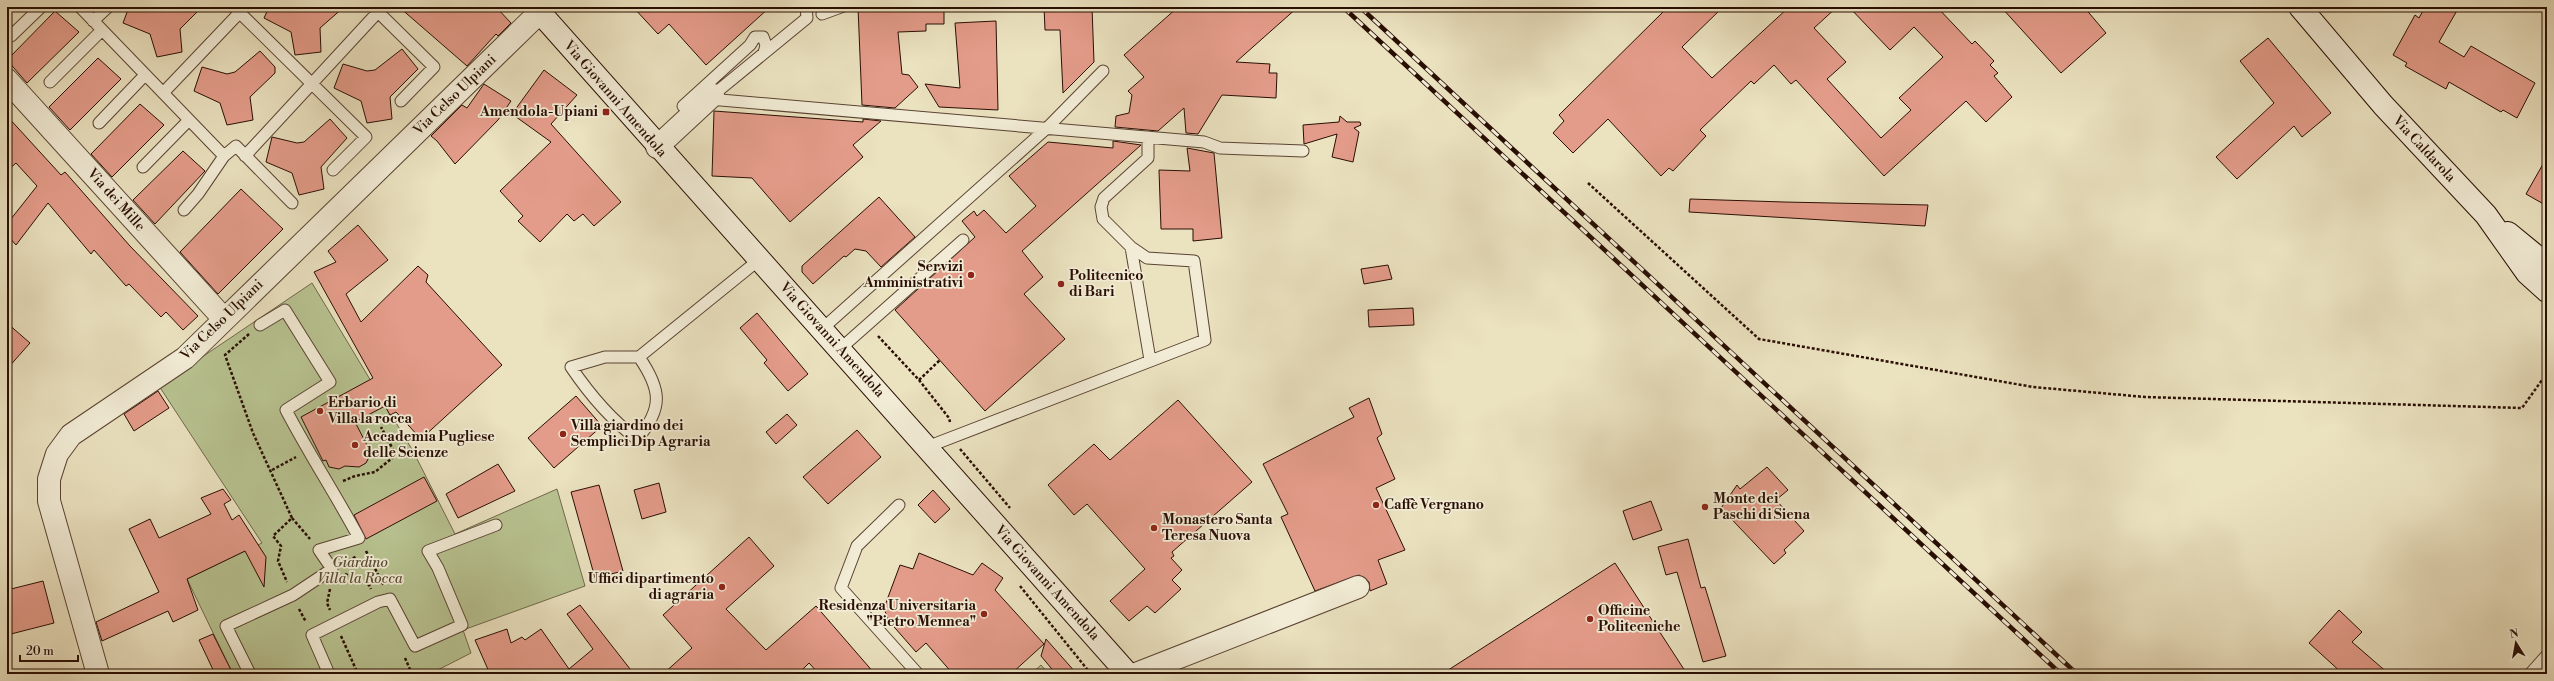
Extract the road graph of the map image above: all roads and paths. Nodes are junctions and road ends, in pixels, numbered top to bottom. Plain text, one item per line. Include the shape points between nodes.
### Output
1 (41, 7) edge
2 (80, 7) edge
3 (108, 7) edge
4 (806, 7) edge
5 (841, 7) edge
6 (2300, 7) edge
7 (239, 9) edge
8 (375, 10) edge
9 (537, 10) edge
10 (822, 14) dead end
11 (93, 21) junction
12 (102, 30) junction
13 (12, 36) dead end
14 (764, 53) junction
15 (1103, 71) dead end
16 (145, 75) junction
17 (7, 80) edge
18 (50, 82) dead end
19 (311, 85) junction
20 (163, 93) junction
21 (711, 97) junction
22 (401, 101) dead end
23 (684, 106) dead end
24 (190, 120) junction
25 (99, 123) dead end
26 (1047, 128) junction
27 (1148, 137) junction
28 (657, 147) junction
29 (1302, 151) dead end
30 (224, 156) junction
31 (245, 156) junction
32 (144, 167) dead end
33 (333, 170) dead end
34 (1588, 183) dead end
35 (292, 204) dead end
36 (184, 210) dead end
37 (2486, 215) junction
38 (963, 240) dead end
39 (1131, 247) junction
40 (760, 259) junction
41 (2547, 265) edge
42 (2547, 291) edge
43 (224, 319) junction
44 (260, 324) joint
45 (822, 329) junction
46 (840, 349) junction
47 (639, 357) junction
48 (940, 360) dead end
49 (1150, 360) junction
50 (2547, 373) edge
51 (919, 380) dead end
52 (381, 427) dead end
53 (927, 447) junction
54 (307, 450) junction
55 (272, 470) junction
56 (332, 487) junction
57 (899, 505) dead end
58 (292, 518) junction
59 (496, 525) dead end
60 (359, 538) junction
61 (319, 550) junction
62 (1358, 587) dead end
63 (293, 595) junction
64 (390, 598) junction
65 (312, 635) junction
66 (2547, 655) edge
67 (1124, 672) edge
68 (98, 674) edge
69 (250, 674) edge
70 (329, 674) edge
71 (918, 674) edge
72 (2530, 674) edge

1 - 13 lane
2 - 11 lane
3 - 11 lane
4 - 14 lane via 807,18
5 - 10 lane
6 - 37 street, Via Caldarola via 2383,105
7 - 19 lane
7 - 20 lane
8 - 19 lane
8 - 22 lane via 434,67
9 - 28 street, Via Giovanni Amendola
9 - 43 street, Via Celso Ulpiani
11 - 12 lane
12 - 16 lane
12 - 18 lane
14 - 21 lane
14 - 23 lane via 764,40 762,37 755,37 750,45
15 - 26 lane
16 - 20 lane
16 - 25 lane
17 - 43 street, Via dei Mille
19 - 31 lane
19 - 33 lane via 366,137
20 - 24 lane
21 - 26 lane
21 - 28 street
24 - 30 lane
24 - 32 lane
26 - 27 lane
26 - 45 lane
27 - 29 lane via 1204,142 1220,148
27 - 39 lane via 1148,158 1104,198 1100,207 1103,219
28 - 40 street, Via Giovanni Amendola
30 - 31 lane via 236,146
30 - 36 lane
31 - 35 lane
34 - 50 path via 1759,339 2033,387 2145,397 2522,408
37 - 41 street
37 - 42 street, Via Caldarola via 2527,273
38 - 46 lane
39 - 49 lane
39 - 49 lane via 1147,258 1194,261 1205,340
40 - 45 street, Via Giovanni Amendola
40 - 47 lane
43 - 68 street, Via Celso Ulpiani via 185,358 71,435 56,454 49,480 50,501
44 - 54 lane via 284,310 330,382 286,410
44 - 55 path via 225,355 253,433
45 - 46 street, Via Giovanni Amendola
46 - 53 street, Via Giovanni Amendola
47 - 47 lane via 605,357 571,367 586,389 618,424 637,439 651,422 657,397 651,374
48 - 51 path
49 - 53 lane
52 - 56 path via 396,455 375,472 355,476
53 - 67 street, Via Giovanni Amendola
54 - 55 path
54 - 56 lane
55 - 58 path
56 - 60 lane
57 - 71 lane via 857,546 842,588
58 - 61 path
58 - 63 path via 273,536 280,546 278,562
59 - 64 lane via 428,551 462,625 415,646
60 - 61 lane
60 - 64 path
61 - 63 lane via 332,569
62 - 67 street
63 - 65 path
63 - 69 lane via 226,626
64 - 65 lane
65 - 70 lane
66 - 72 lane

